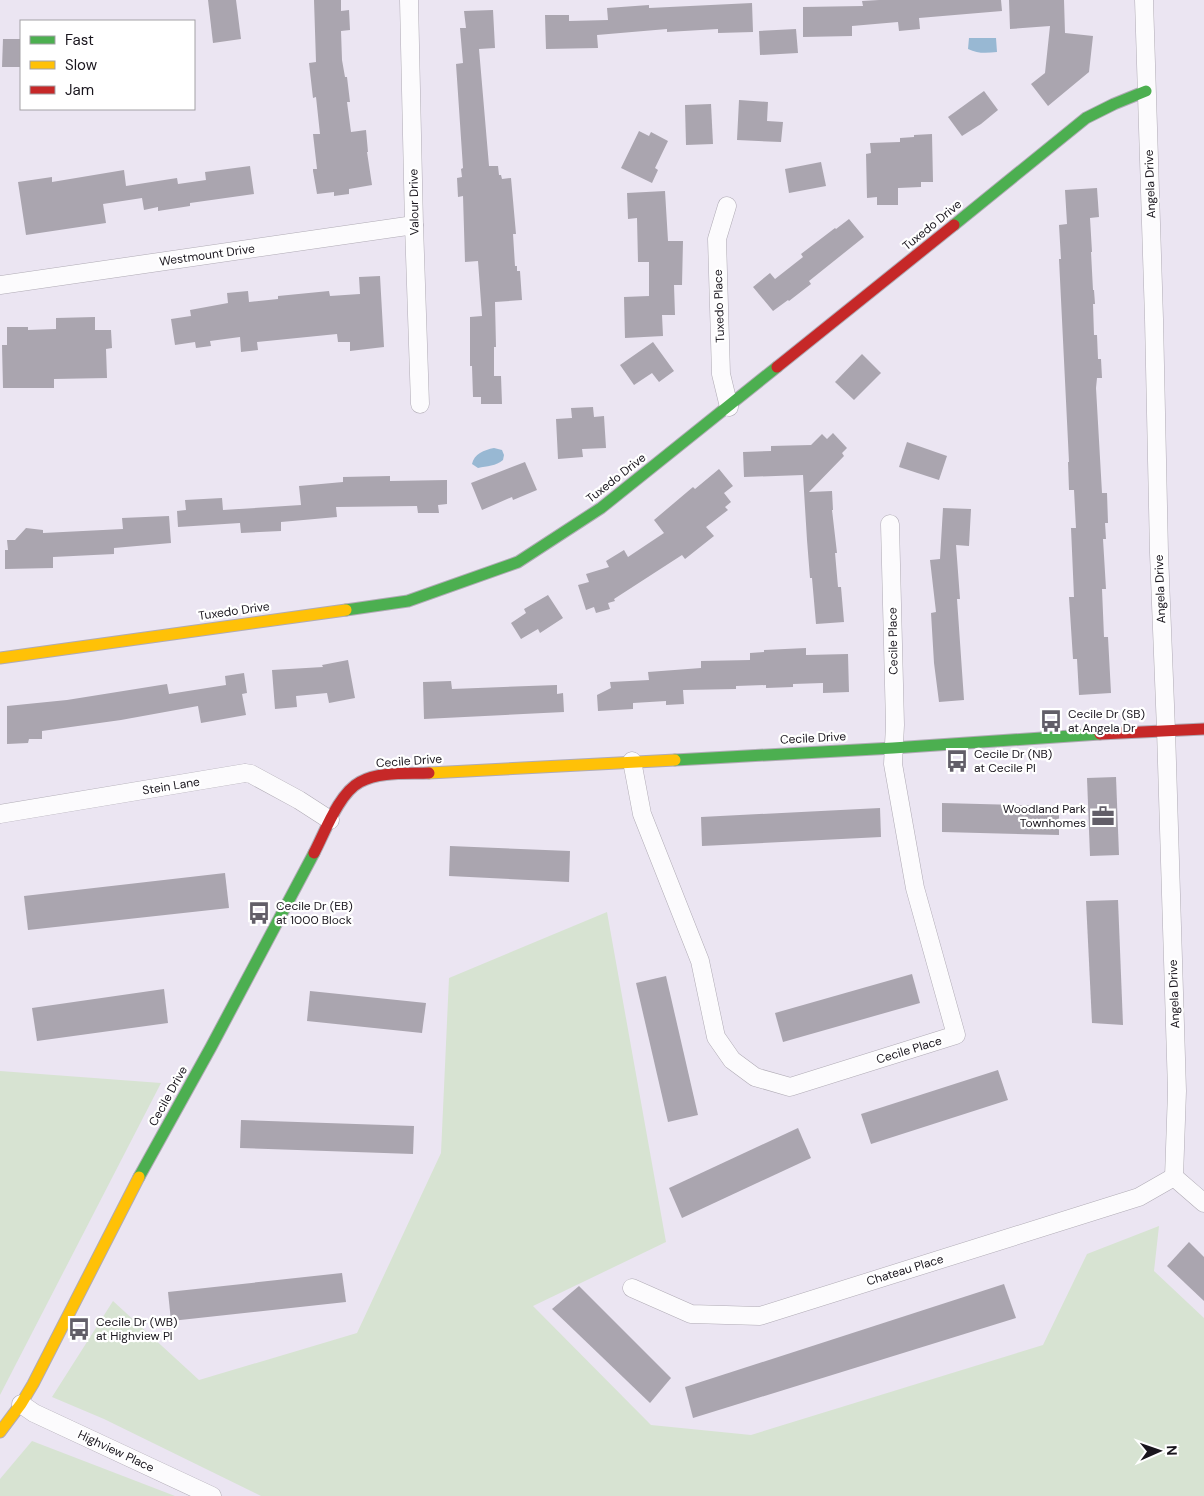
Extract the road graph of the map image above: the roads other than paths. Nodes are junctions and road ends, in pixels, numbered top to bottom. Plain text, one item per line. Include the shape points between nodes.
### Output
1 (409, 0) edge
2 (1144, 0) edge
3 (1146, 91) junction
4 (727, 206) dead end
5 (414, 226) junction
6 (0, 285) edge
7 (420, 404) dead end
8 (729, 407) junction
9 (890, 524) dead end
10 (0, 658) edge
11 (1204, 729) edge
12 (1166, 730) junction
13 (893, 748) junction
14 (632, 761) junction
15 (0, 814) edge
16 (330, 820) junction
17 (1174, 1178) junction
18 (1204, 1203) edge
19 (632, 1288) dead end
20 (21, 1404) junction
21 (0, 1432) edge
22 (212, 1496) edge

1 - 5 street, Valour Drive
2 - 3 street, Angela Drive
3 - 8 street, Tuxedo Drive via 1086,118
3 - 12 street, Angela Drive
4 - 8 street, Tuxedo Place via 717,239 722,374
5 - 6 street, Westmount Drive
5 - 7 street, Valour Drive
8 - 10 street, Tuxedo Drive via 601,508 518,562 417,597
9 - 13 street, Cecile Place
11 - 12 street, Cecile Drive
12 - 13 street, Cecile Drive
12 - 17 street, Angela Drive via 1177,1091
13 - 14 street, Cecile Drive
13 - 14 street, Cecile Place via 915,888 956,1035 790,1087 755,1077 732,1060 716,1037 700,961 642,814
14 - 16 street, Cecile Drive via 369,778 359,782 344,796
15 - 16 street, Stein Lane via 245,773
16 - 20 street, Cecile Drive
17 - 18 street
17 - 19 street, Chateau Place via 1139,1197 760,1316 691,1314
20 - 21 street, Cecile Drive
20 - 22 street, Highview Place

